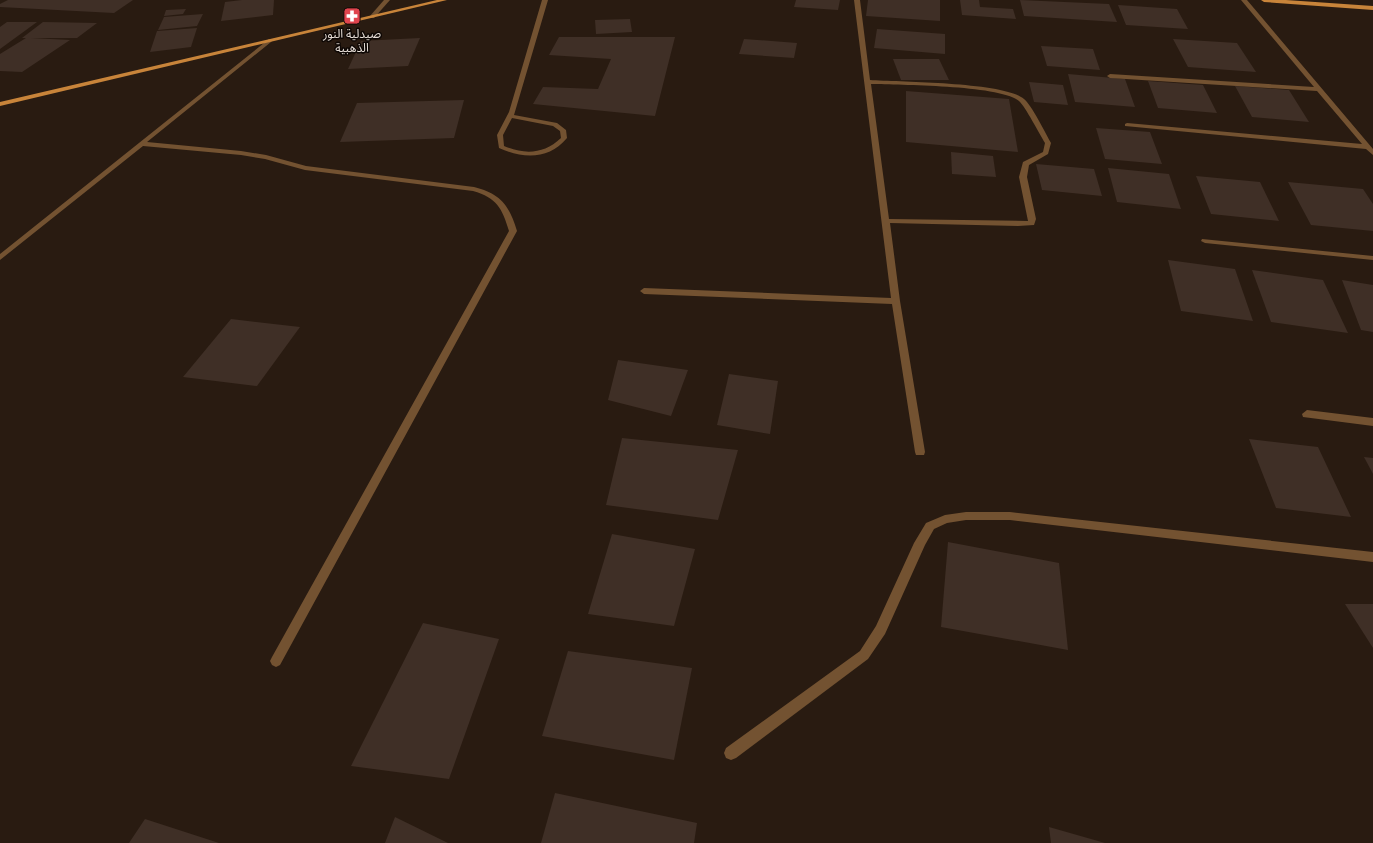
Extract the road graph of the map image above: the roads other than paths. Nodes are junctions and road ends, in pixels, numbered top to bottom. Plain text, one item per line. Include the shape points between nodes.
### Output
1 (387, 0) edge
2 (444, 0) edge
3 (545, 0) edge
4 (857, 0) edge
5 (1244, 0) edge
6 (1264, 0) edge
7 (1373, 8) edge
8 (372, 17) junction
9 (269, 41) junction
10 (1110, 76) dead end
11 (868, 82) junction
12 (1319, 89) junction
13 (0, 104) edge
14 (510, 116) junction
15 (1127, 125) dead end
16 (142, 144) junction
17 (1367, 147) junction
18 (1373, 153) edge
19 (886, 221) junction
20 (1205, 241) dead end
21 (0, 258) edge
22 (1373, 258) edge
23 (644, 291) dead end
24 (896, 301) junction
25 (1307, 414) dead end
26 (1373, 422) edge
27 (920, 452) dead end
28 (1373, 557) edge
29 (276, 660) dead end
30 (731, 753) dead end

1 - 8 street
2 - 8 main road
3 - 14 street
4 - 11 street
5 - 12 street
6 - 7 main road
8 - 9 main road
9 - 13 main road
9 - 16 street
10 - 12 street
11 - 19 street
11 - 19 street via 970,87 1006,93 1022,100 1048,143 1046,153 1026,164 1023,177 1031,223
12 - 17 street
14 - 14 street via 500,134 501,147 513,154 545,153 556,147 564,138 563,130 555,124
15 - 17 street
16 - 21 street
16 - 29 street via 241,153 305,168 474,189 490,193 502,202 508,214 512,231
17 - 18 street
19 - 24 street
20 - 22 street
23 - 24 street
24 - 27 street
25 - 26 street
28 - 30 street via 1010,516 944,519 930,526 920,543 881,630 864,656

